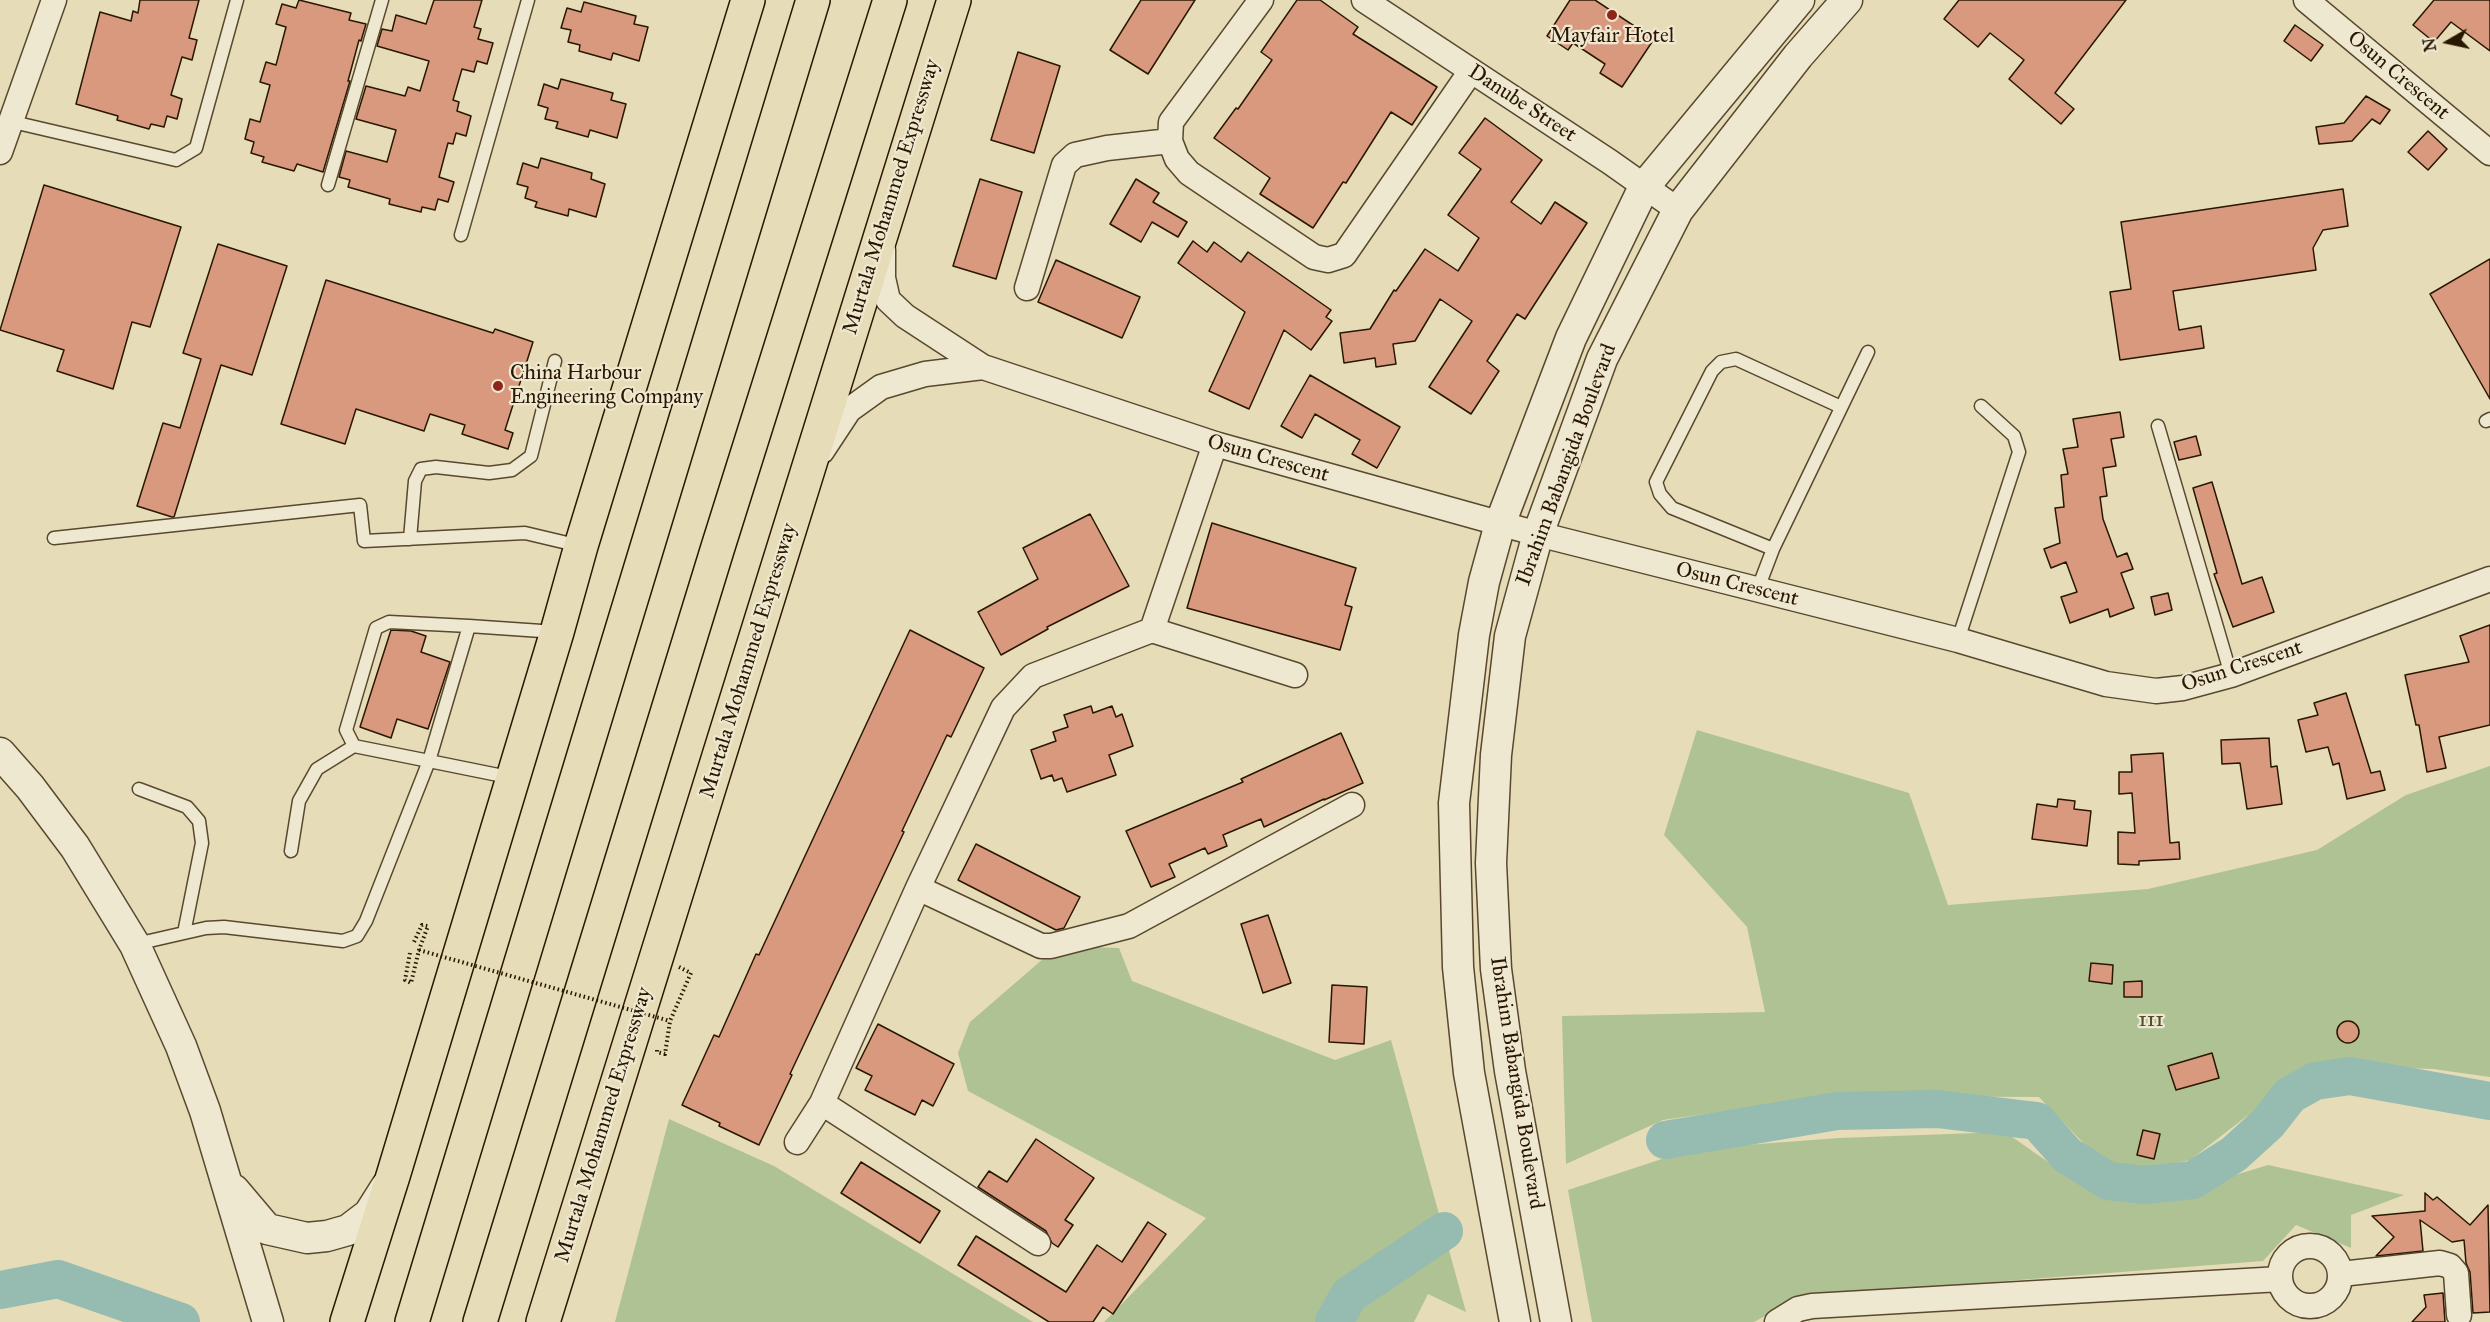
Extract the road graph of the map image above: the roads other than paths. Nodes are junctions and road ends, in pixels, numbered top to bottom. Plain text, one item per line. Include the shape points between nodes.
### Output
1 (54, 0) edge
2 (237, 0) edge
3 (382, 0) edge
4 (528, 0) edge
5 (748, 0) edge
6 (813, 0) edge
7 (890, 0) edge
8 (954, 0) edge
9 (1261, 0) edge
10 (1364, 0) edge
11 (1799, 0) edge
12 (1847, 0) edge
13 (2306, 0) edge
14 (1471, 71) junction
15 (13, 122) junction
16 (1170, 141) junction
17 (0, 152) edge
18 (2490, 153) edge
19 (328, 185) dead end
20 (1644, 187) junction
21 (1678, 210) junction
22 (886, 215) junction
23 (461, 235) dead end
24 (1027, 288) dead end
25 (1868, 351) dead end
26 (555, 361) dead end
27 (983, 367) junction
28 (1981, 406) dead end
29 (1841, 407) junction
30 (2158, 426) dead end
31 (1215, 444) junction
32 (807, 475) junction
33 (1500, 524) junction
34 (1538, 534) junction
35 (54, 538) dead end
36 (410, 539) junction
37 (581, 546) junction
38 (1773, 549) junction
39 (2490, 579) edge
40 (1757, 591) junction
41 (469, 626) junction
42 (1152, 630) junction
43 (557, 632) junction
44 (1958, 640) junction
45 (1294, 675) dead end
46 (2231, 675) junction
47 (354, 746) junction
48 (0, 753) edge
49 (429, 761) junction
50 (513, 778) junction
51 (139, 789) dead end
52 (1352, 805) dead end
53 (291, 851) dead end
54 (918, 888) junction
55 (184, 933) junction
56 (135, 945) junction
57 (822, 1103) junction
58 (797, 1142) dead end
59 (223, 1176) junction
60 (393, 1176) junction
61 (1038, 1243) dead end
62 (2341, 1274) junction
63 (2280, 1279) junction
64 (2459, 1315) dead end
65 (268, 1322) edge
66 (347, 1322) edge
67 (412, 1322) edge
68 (480, 1322) edge
69 (543, 1322) edge
70 (1515, 1322) edge
71 (1556, 1322) edge
72 (1777, 1322) edge

1 - 15 street
2 - 15 lane via 196,148 176,160
3 - 19 lane
4 - 23 lane
5 - 37 highway
6 - 67 highway
7 - 68 highway
8 - 22 highway, Murtala Mohammed Expressway
9 - 16 street via 1171,122
10 - 14 street, Danube Street
11 - 20 street, Ibrahim Babangida Boulevard
12 - 21 street, Ibrahim Babangida Boulevard via 1798,56
13 - 18 street, Osun Crescent
14 - 16 street via 1344,255 1328,260 1314,257 1190,173 1177,159
14 - 20 street, Danube Street
15 - 17 street
16 - 24 street via 1075,155 1064,165
20 - 21 street, Danube Street
20 - 33 street, Ibrahim Babangida Boulevard via 1571,338
21 - 34 street, Ibrahim Babangida Boulevard via 1602,360
22 - 27 street via 882,260 888,300
22 - 32 highway, Murtala Mohammed Expressway
25 - 29 lane
26 - 36 lane via 531,456 512,470 489,473 421,469 415,481
27 - 31 street, Osun Crescent
27 - 32 street via 925,374 881,387 849,410
28 - 44 lane via 2014,436 2019,452
29 - 38 lane
29 - 38 lane via 1736,359 1721,362 1712,371 1656,482 1672,508
30 - 46 lane
31 - 33 street, Osun Crescent
31 - 42 street
32 - 69 highway, Murtala Mohammed Expressway
33 - 34 street, Osun Crescent
33 - 70 street, Ibrahim Babangida Boulevard via 1474,635 1454,824 1458,967 1469,1073
34 - 40 street, Osun Crescent
34 - 71 street, Ibrahim Babangida Boulevard via 1510,636 1496,755 1491,863 1500,1003
35 - 36 lane via 360,505 364,541
36 - 37 lane via 525,533
37 - 43 highway
38 - 40 lane
39 - 46 street, Osun Crescent
40 - 44 street, Osun Crescent
41 - 43 lane
41 - 47 lane via 389,622 376,628 346,730
41 - 49 lane
42 - 45 street
42 - 54 street via 1033,676 1003,708
43 - 50 highway
44 - 46 street, Osun Crescent via 2106,684 2156,691
47 - 49 lane
47 - 53 lane via 317,769 299,801
48 - 56 street via 75,847
49 - 50 lane
49 - 55 lane via 357,936 343,941 224,927
50 - 60 highway
51 - 55 lane via 186,807 199,821 202,843
52 - 54 street via 1129,926 1051,946 1041,946
54 - 57 street
55 - 56 lane
56 - 59 street via 181,1046
57 - 58 street
57 - 61 street
59 - 60 street via 267,1229 307,1238 348,1230 369,1214
59 - 65 street
60 - 66 highway
62 - 63 street via 2335,1294 2318,1305 2307,1306 2289,1298
62 - 63 street via 2334,1256 2308,1245 2284,1260
62 - 64 street via 2440,1263 2450,1266 2456,1274
63 - 72 street via 1812,1306 1798,1309

